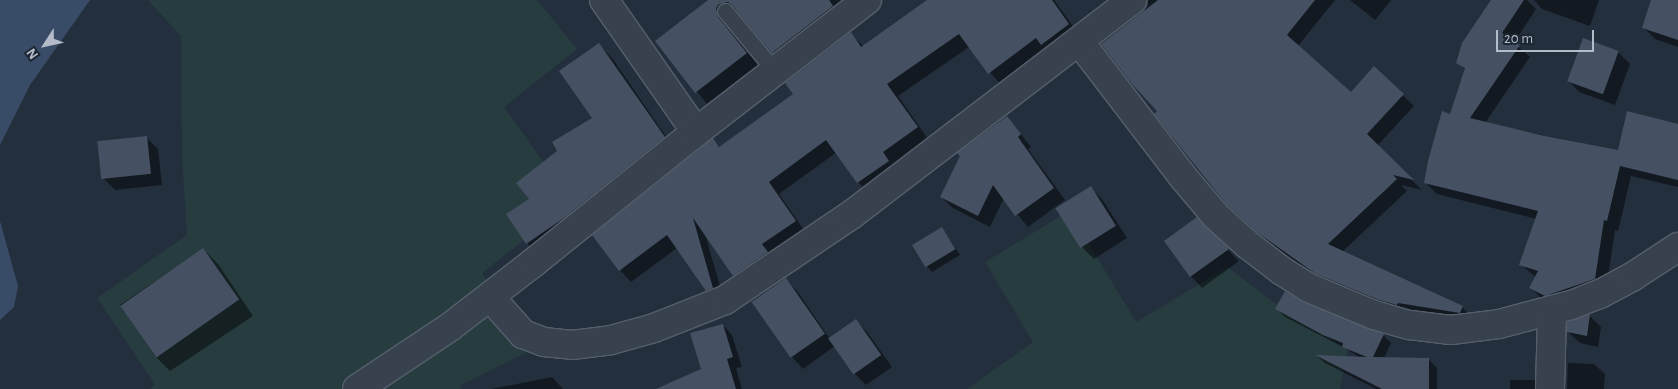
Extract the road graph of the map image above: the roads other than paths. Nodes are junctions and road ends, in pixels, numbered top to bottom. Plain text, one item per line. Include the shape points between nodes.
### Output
1 (604, 0) edge
2 (867, 0) edge
3 (1132, 0) edge
4 (725, 11) dead end
5 (1079, 41) junction
6 (774, 70) junction
7 (696, 132) junction
8 (1678, 247) edge
9 (490, 297) junction
10 (1552, 310) junction
11 (357, 389) edge
12 (1550, 389) edge

1 - 7 street
2 - 6 street
3 - 5 street
4 - 6 lane
5 - 9 street via 851,215 725,300 689,316 611,340 572,345 544,342 523,334
5 - 10 street via 1216,216 1248,245 1309,288 1374,315 1410,325 1451,330 1499,324
6 - 7 street
7 - 9 street
8 - 10 street via 1600,294
9 - 11 street
10 - 12 street

